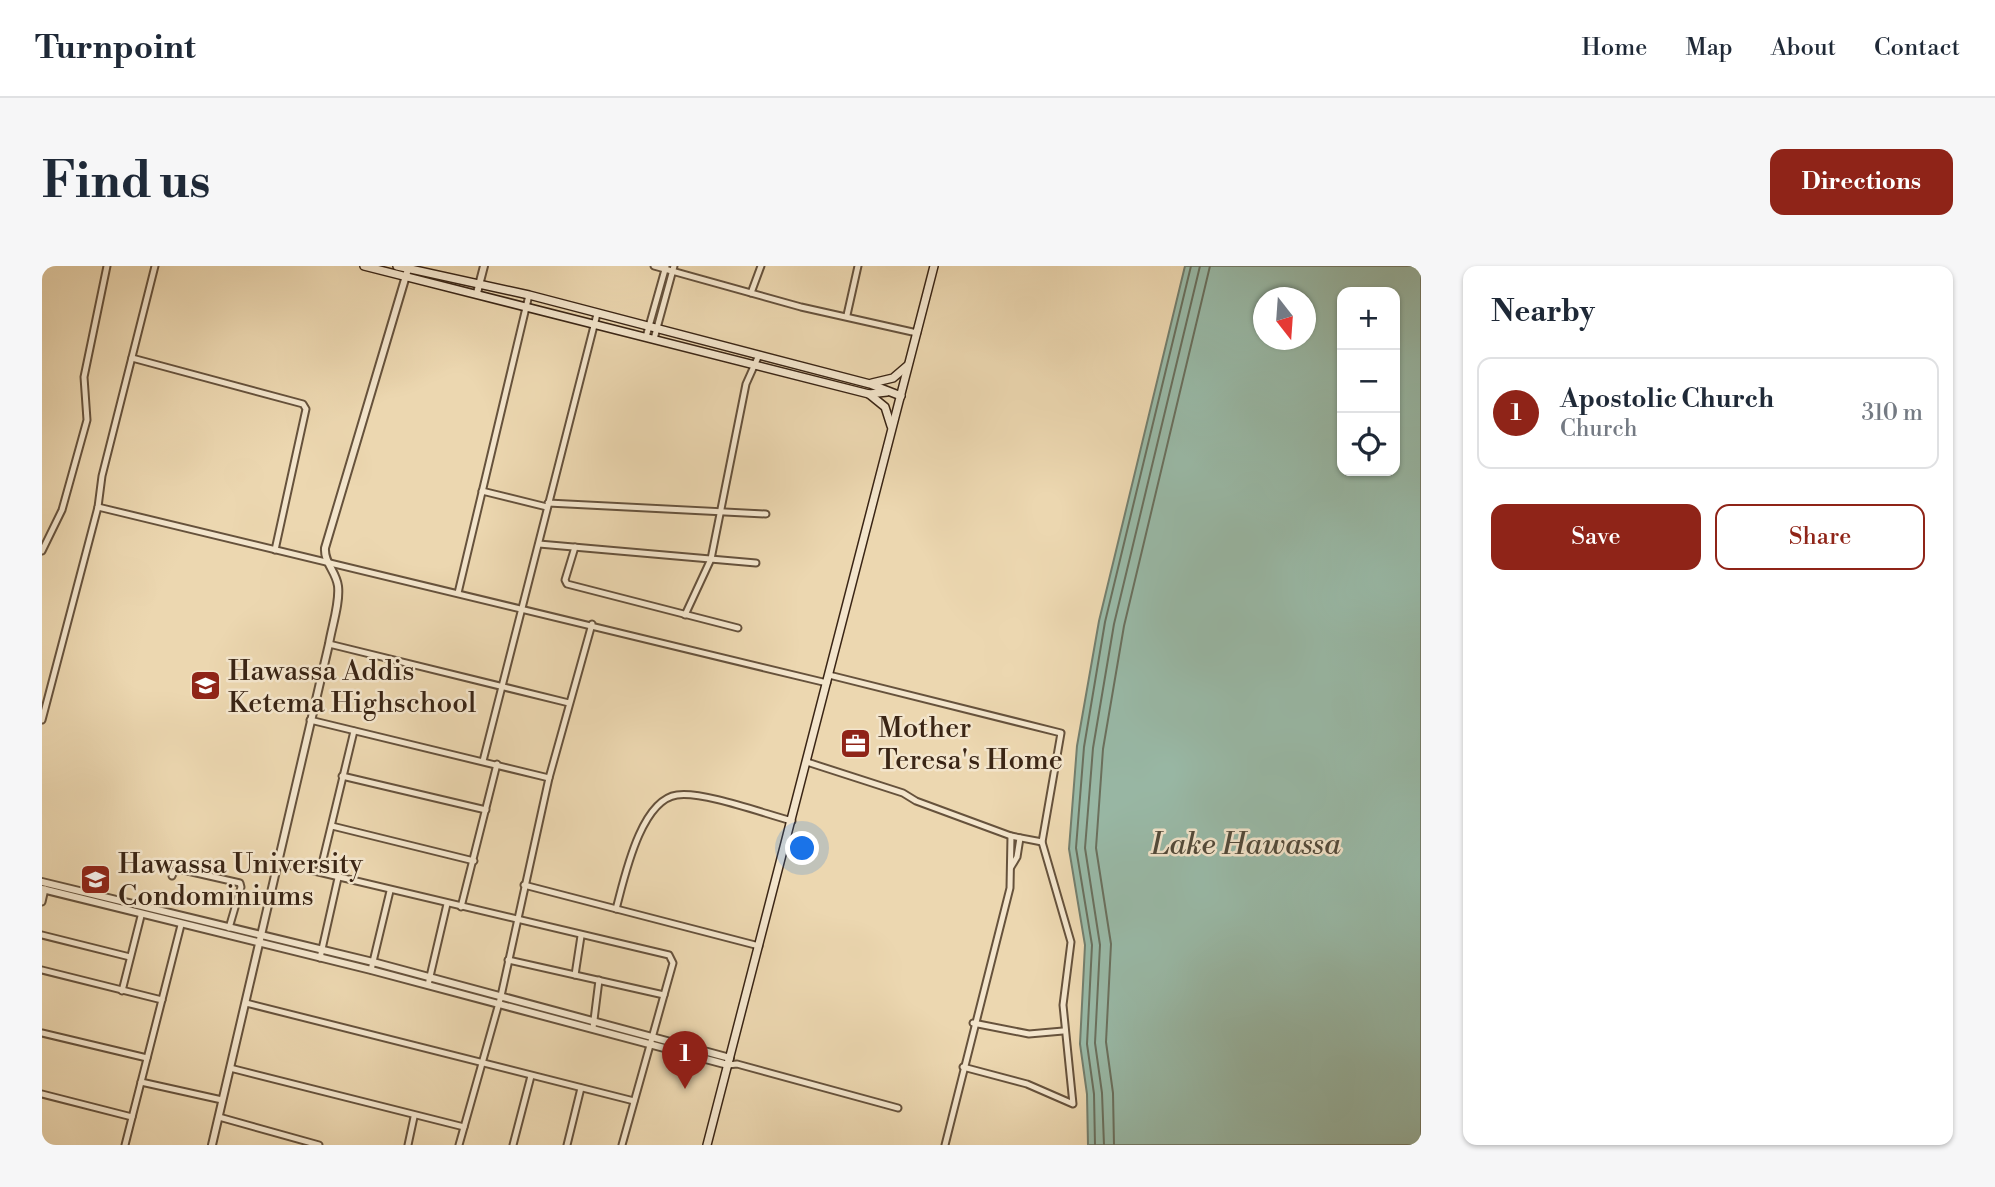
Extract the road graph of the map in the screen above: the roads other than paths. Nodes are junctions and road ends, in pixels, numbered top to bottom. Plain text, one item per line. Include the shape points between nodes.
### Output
1 (107, 266) edge
2 (155, 266) edge
3 (364, 266) edge
4 (397, 266) edge
5 (484, 266) edge
6 (654, 266) edge
7 (761, 266) edge
8 (858, 266) edge
9 (934, 266) edge
10 (665, 268) edge
11 (674, 269) edge
12 (412, 270) edge
13 (480, 284) junction
14 (477, 293) junction
15 (751, 293) junction
16 (530, 295) junction
17 (527, 305) junction
18 (597, 314) junction
19 (847, 316) junction
20 (595, 322) junction
21 (653, 329) junction
22 (917, 333) junction
23 (650, 338) junction
24 (759, 355) junction
25 (132, 358) junction
26 (756, 364) junction
27 (908, 366) junction
28 (847, 378) junction
29 (870, 384) junction
30 (845, 387) junction
31 (887, 392) junction
32 (869, 394) junction
33 (901, 396) junction
34 (892, 429) junction
35 (482, 491) junction
36 (547, 505) junction
37 (98, 507) junction
38 (722, 513) junction
39 (766, 514) dead end
40 (539, 544) junction
41 (575, 547) junction
42 (275, 550) junction
43 (42, 551) edge
44 (711, 559) junction
45 (325, 560) junction
46 (756, 563) dead end
47 (458, 593) junction
48 (523, 607) junction
49 (685, 615) junction
50 (592, 624) junction
51 (738, 628) dead end
52 (329, 644) junction
53 (828, 679) junction
54 (500, 687) junction
55 (569, 703) junction
56 (42, 720) edge
57 (309, 720) junction
58 (354, 731) junction
59 (484, 761) junction
60 (807, 762) junction
61 (497, 764) junction
62 (342, 776) junction
63 (549, 778) junction
64 (486, 810) junction
65 (792, 821) junction
66 (332, 826) junction
67 (1010, 836) junction
68 (1020, 838) junction
69 (1042, 842) junction
70 (474, 861) junction
71 (276, 862) junction
72 (1011, 867) junction
73 (320, 872) junction
74 (172, 876) dead end
75 (338, 878) junction
76 (524, 886) junction
77 (43, 887) edge
78 (390, 891) junction
79 (42, 902) edge
80 (447, 904) junction
81 (461, 907) junction
82 (616, 909) junction
83 (141, 916) junction
84 (517, 920) junction
85 (181, 925) junction
86 (229, 928) junction
87 (42, 935) edge
88 (582, 936) junction
89 (262, 939) junction
90 (759, 946) junction
91 (321, 954) junction
92 (130, 957) junction
93 (508, 960) junction
94 (373, 962) junction
95 (42, 970) edge
96 (371, 970) junction
97 (576, 975) junction
98 (599, 980) junction
99 (429, 981) junction
100 (122, 991) junction
101 (664, 995) junction
102 (500, 996) junction
103 (162, 1000) junction
104 (246, 1003) junction
105 (498, 1004) junction
106 (973, 1023) junction
107 (594, 1024) junction
108 (1063, 1031) junction
109 (42, 1033) edge
110 (652, 1041) junction
111 (147, 1058) junction
112 (729, 1062) junction
113 (481, 1063) junction
114 (963, 1067) junction
115 (230, 1068) junction
116 (531, 1076) junction
117 (141, 1082) junction
118 (581, 1088) junction
119 (42, 1094) edge
120 (222, 1100) junction
121 (634, 1101) junction
122 (898, 1108) dead end
123 (132, 1117) junction
124 (219, 1117) junction
125 (414, 1117) junction
126 (464, 1128) junction
127 (125, 1144) edge
128 (134, 1145) edge
129 (212, 1145) edge
130 (319, 1145) edge
131 (408, 1145) edge
132 (459, 1145) edge
133 (513, 1145) edge
134 (567, 1145) edge
135 (622, 1145) edge
136 (707, 1145) edge
137 (945, 1145) edge

1 - 43 street via 83,377 87,420 62,510
2 - 25 street
3 - 12 main road
4 - 12 main road
5 - 13 street
6 - 10 street
7 - 15 street
8 - 19 street
9 - 22 main road
10 - 11 street
10 - 21 street
11 - 15 street
11 - 21 street
12 - 13 main road
12 - 14 main road
12 - 45 street
13 - 14 street
13 - 16 main road
14 - 17 main road
15 - 19 street
16 - 17 street
16 - 18 main road
17 - 20 main road
17 - 35 street
18 - 20 street
18 - 21 main road
19 - 22 street
20 - 23 main road
20 - 36 street
21 - 23 street
21 - 24 main road
22 - 27 main road
23 - 26 main road
24 - 26 street
24 - 28 main road
25 - 37 street
25 - 42 street via 303,404 306,409
26 - 30 main road
26 - 38 street via 746,384
27 - 29 main road via 893,379
27 - 33 main road
28 - 29 main road
28 - 30 main road
29 - 31 main road
30 - 32 main road
31 - 32 main road
31 - 33 main road
32 - 34 main road via 885,407
33 - 34 main road
34 - 53 main road
35 - 36 street
35 - 47 street
36 - 38 street
36 - 40 street
37 - 42 street
37 - 56 street
38 - 39 street
38 - 44 street
40 - 41 street
40 - 48 street
41 - 44 street
41 - 49 street via 567,584
42 - 45 street
44 - 46 street
44 - 49 street
45 - 47 street
45 - 52 street via 335,573 338,591
47 - 48 street
48 - 50 street
48 - 54 street
49 - 51 street
50 - 53 street
50 - 55 street
52 - 54 street
52 - 57 street
53 - 60 main road
53 - 69 street via 1060,733
54 - 55 street
54 - 59 street
55 - 63 street
57 - 58 street
57 - 71 street
58 - 59 street
58 - 62 street
59 - 61 street
60 - 65 main road
60 - 67 street via 903,793
61 - 63 street
61 - 64 street
62 - 64 street
62 - 66 street
63 - 76 street
64 - 70 street
65 - 82 street via 703,797 668,799 638,836
65 - 90 main road
66 - 70 street
66 - 73 street
67 - 68 street
67 - 72 street
68 - 69 street
68 - 72 street
69 - 108 street via 1071,942
70 - 81 street
71 - 73 street
71 - 89 street
72 - 106 street via 1006,906
73 - 75 street
74 - 86 street via 183,870 240,883
75 - 78 street
75 - 91 street
76 - 82 street
76 - 84 street
77 - 79 street
77 - 83 street
77 - 86 street
78 - 80 street
78 - 94 street
80 - 81 street
80 - 99 street
81 - 84 street
82 - 90 street
83 - 85 street
83 - 92 street
84 - 88 street
84 - 93 street
85 - 89 street
85 - 103 street
86 - 89 street
87 - 92 street
88 - 97 street
88 - 101 street via 669,955 673,962
89 - 91 street
89 - 104 street
90 - 112 main road
91 - 94 street
91 - 96 street
92 - 100 street
93 - 97 street
93 - 102 street
94 - 96 street
94 - 99 street
95 - 100 street
96 - 99 street
97 - 98 street
98 - 101 street
98 - 107 street
99 - 102 street
99 - 105 street
100 - 103 street
101 - 110 street
102 - 105 street
102 - 107 street
103 - 111 street
104 - 113 street
104 - 115 street
105 - 107 street
105 - 113 street
106 - 108 street via 1029,1034
106 - 114 street
107 - 110 street
108 - 114 street via 1073,1104 1027,1084
109 - 111 street
110 - 112 street
110 - 121 street
111 - 117 street
112 - 122 street
112 - 136 main road
113 - 116 street
113 - 126 street
114 - 137 street
115 - 120 street
115 - 125 street
116 - 118 street
116 - 133 street
117 - 120 street
117 - 123 street
118 - 121 street
118 - 134 street
119 - 123 street
120 - 124 street
121 - 135 street
123 - 127 street
124 - 129 street
124 - 130 street
125 - 126 street
125 - 131 street
126 - 132 street
127 - 128 street

